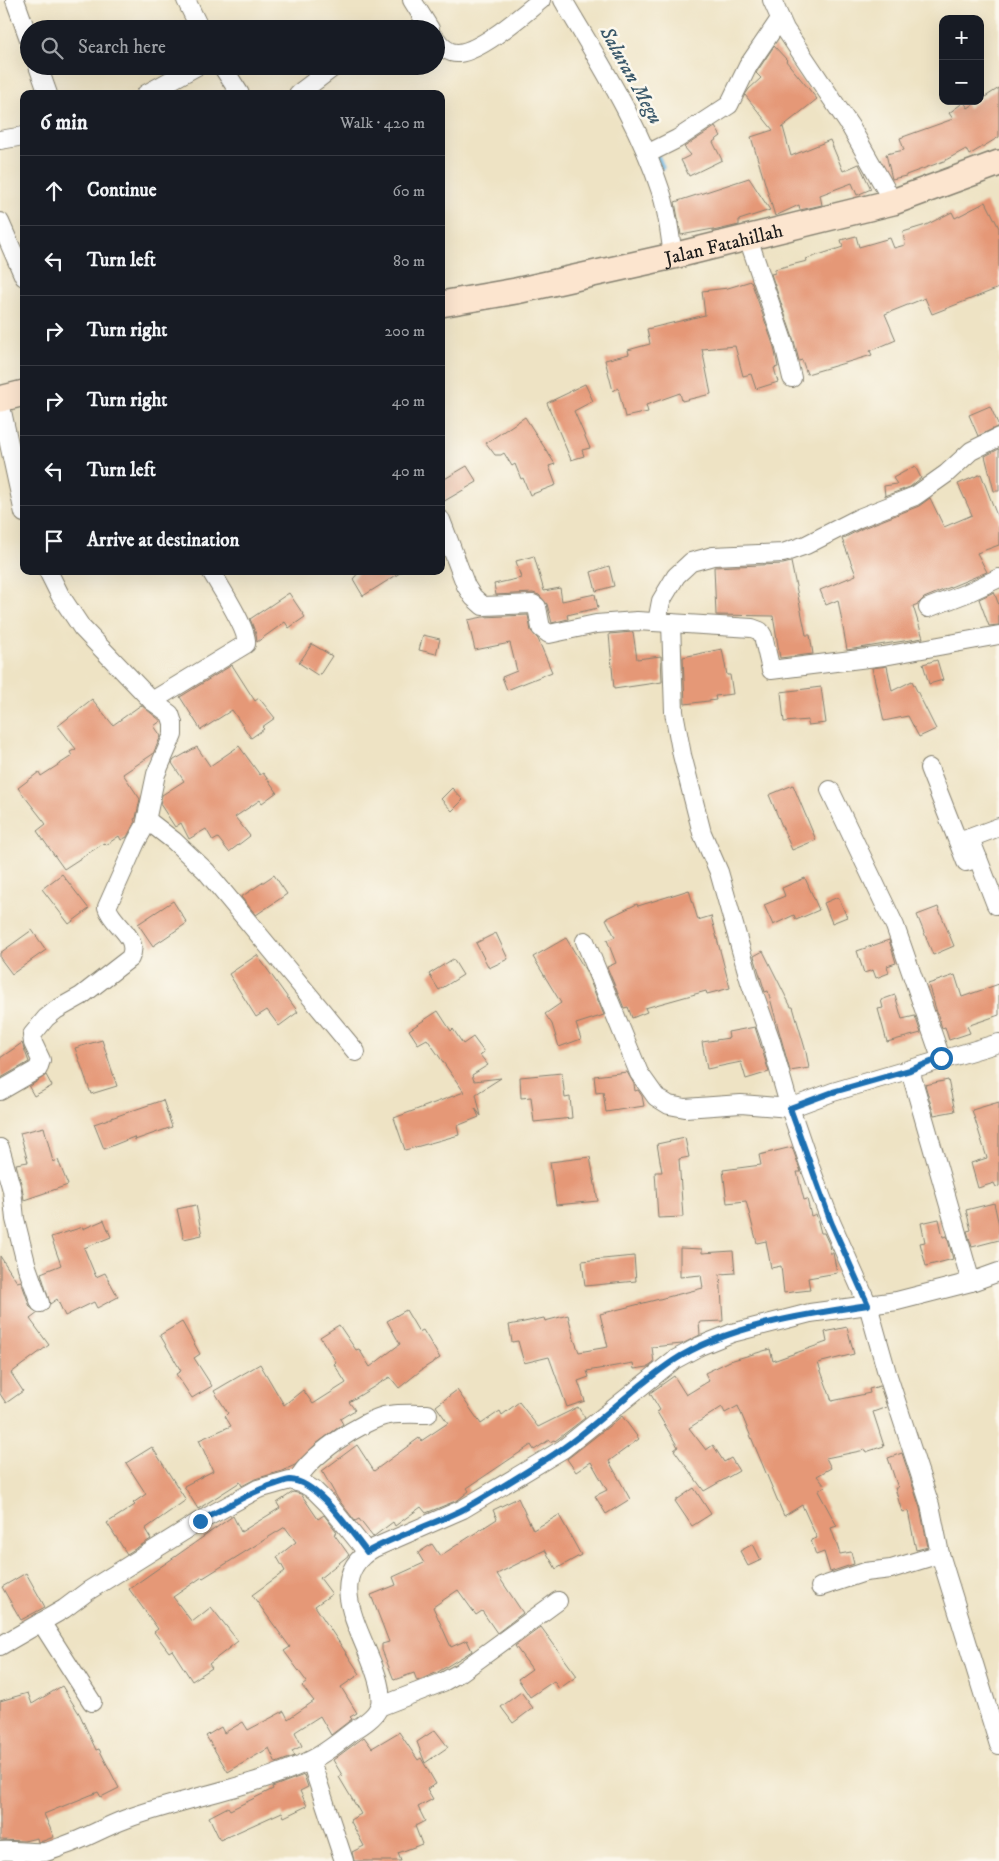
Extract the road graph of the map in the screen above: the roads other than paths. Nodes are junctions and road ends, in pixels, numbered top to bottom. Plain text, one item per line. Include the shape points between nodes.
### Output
1 (15, 0) edge
2 (186, 0) edge
3 (412, 0) edge
4 (542, 0) edge
5 (563, 0) edge
6 (772, 0) edge
7 (780, 19) junction
8 (22, 20) edge
9 (196, 20) edge
10 (424, 20) edge
11 (445, 48) edge
12 (41, 75) edge
13 (181, 75) edge
14 (228, 75) edge
15 (323, 75) edge
16 (47, 90) edge
17 (153, 90) edge
18 (237, 90) edge
19 (303, 90) edge
20 (20, 137) edge
21 (0, 140) edge
22 (652, 152) junction
23 (999, 163) edge
24 (893, 202) junction
25 (0, 222) edge
26 (748, 238) junction
27 (673, 256) junction
28 (20, 268) edge
29 (445, 303) edge
30 (792, 378) dead end
31 (20, 395) edge
32 (0, 400) edge
33 (999, 437) edge
34 (20, 494) edge
35 (445, 531) edge
36 (50, 575) edge
37 (213, 575) edge
38 (999, 578) edge
39 (928, 608) dead end
40 (664, 623) junction
41 (999, 635) edge
42 (152, 701) junction
43 (929, 768) dead end
44 (830, 790) dead end
45 (147, 820) junction
46 (999, 827) edge
47 (964, 840) junction
48 (999, 904) edge
49 (585, 941) dead end
50 (999, 1042) edge
51 (356, 1052) dead end
52 (941, 1058) junction
53 (910, 1070) junction
54 (0, 1092) edge
55 (790, 1108) junction
56 (0, 1148) edge
57 (999, 1272) edge
58 (971, 1282) junction
59 (40, 1303) dead end
60 (868, 1305) junction
61 (428, 1414) dead end
62 (297, 1482) junction
63 (367, 1552) junction
64 (940, 1554) junction
65 (820, 1587) dead end
66 (558, 1601) dead end
67 (41, 1622) junction
68 (0, 1646) edge
69 (92, 1702) dead end
70 (379, 1707) junction
71 (999, 1745) edge
72 (311, 1761) junction
73 (0, 1851) edge
74 (344, 1861) edge

1 - 8 street
2 - 9 street
3 - 10 street
4 - 11 street via 496,36 478,45 458,53
5 - 22 street
6 - 7 street
7 - 22 street via 748,66 729,106
7 - 24 street via 850,126
12 - 16 street
13 - 17 street
14 - 18 street
15 - 19 street
20 - 21 street
22 - 27 street
23 - 24 street, Jalan Fatahillah
24 - 26 street, Jalan Fatahillah
25 - 28 street
26 - 27 street, Jalan Fatahillah
26 - 30 street via 784,344
27 - 29 street, Jalan Fatahillah
31 - 32 street
32 - 34 street
33 - 40 street via 971,451 915,496 806,545 782,553 713,556 692,562 676,576 661,600
35 - 40 street via 472,597 483,606 533,604 537,606 541,628 549,634 596,624
36 - 42 street via 82,628
37 - 42 street via 248,638 246,644
38 - 39 street
40 - 41 street via 758,630 763,636 771,670 884,656
40 - 55 street via 674,712 702,833 719,872
42 - 45 street via 170,714 173,735 156,774
43 - 47 street
44 - 52 street via 895,926
45 - 51 street via 206,871
45 - 54 street via 107,907 128,935 133,945 132,955 81,996 46,1018 32,1035 41,1060 38,1069
46 - 47 street
47 - 48 street via 978,858 996,905
49 - 55 street via 639,1073 656,1097 669,1106 685,1108 741,1104
50 - 52 street
52 - 53 street
53 - 55 street
53 - 58 street
55 - 60 street via 831,1222
56 - 59 street via 12,1190 15,1219
57 - 58 street
58 - 60 street
60 - 63 street via 810,1313 700,1346 674,1360 563,1449 463,1509
60 - 64 street via 930,1505
61 - 62 street via 388,1415 360,1426 307,1465
62 - 63 street via 314,1490 329,1505
62 - 67 street via 290,1480 258,1489 200,1521
63 - 70 street via 352,1567 349,1598 357,1629 379,1680
64 - 65 street via 891,1569 864,1572
64 - 71 street
66 - 70 street via 462,1672
67 - 68 street
67 - 69 street
70 - 72 street via 364,1723
72 - 73 street via 272,1777 126,1819 77,1842 46,1852
72 - 74 street

